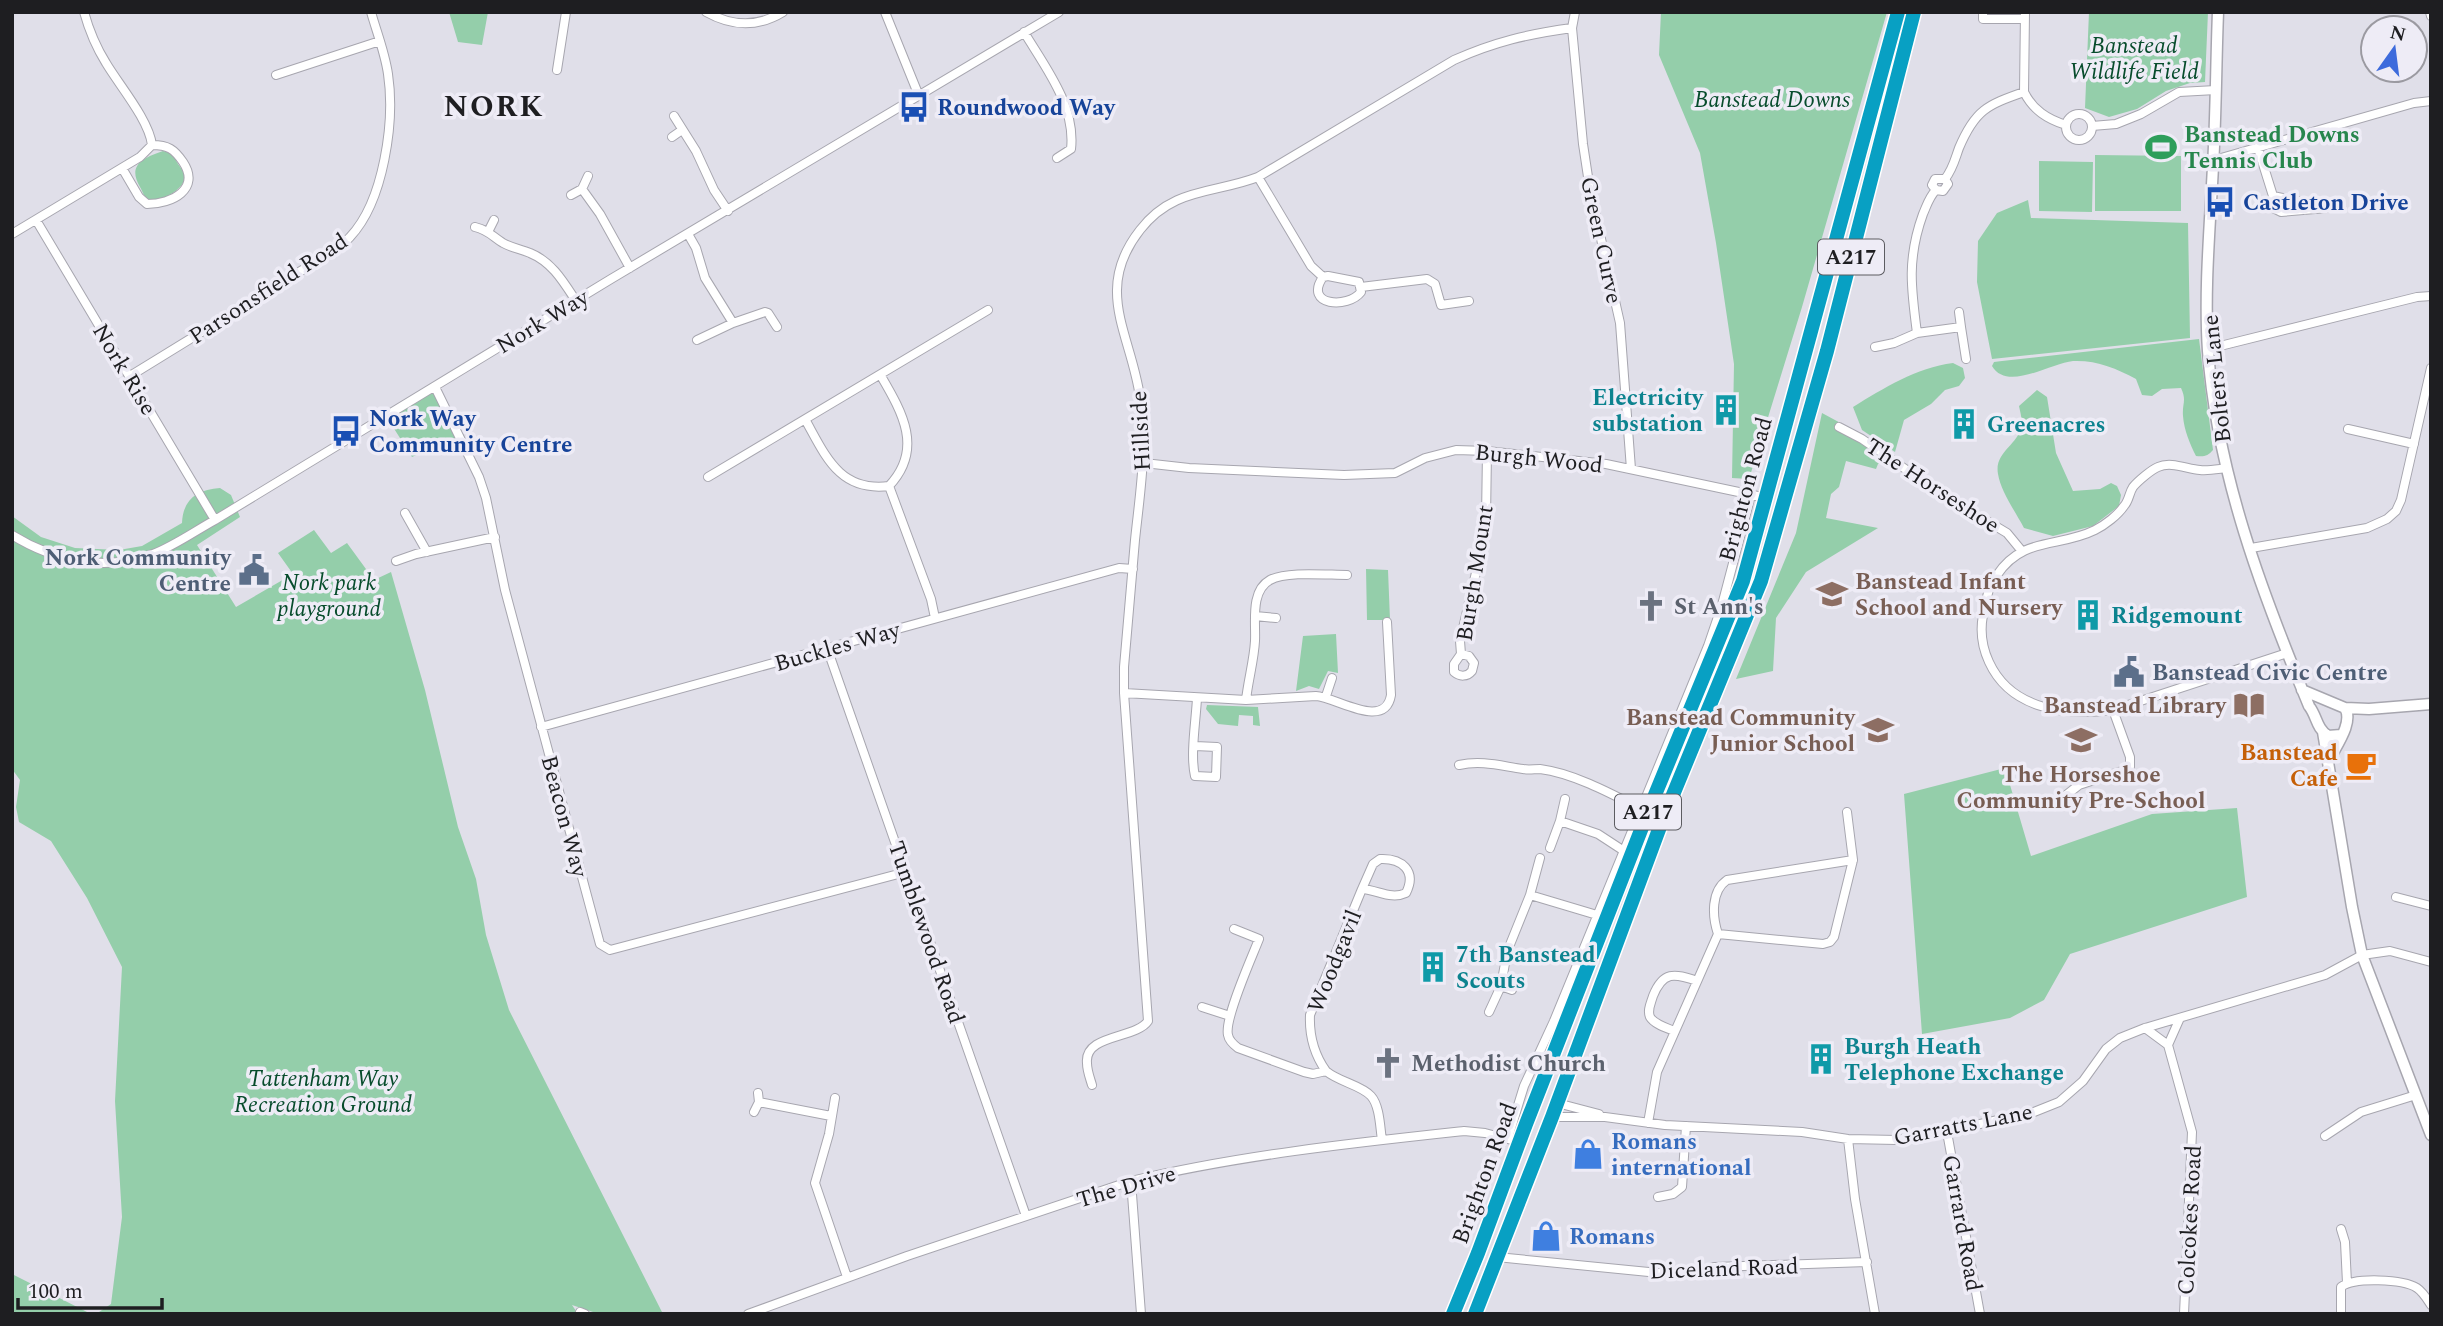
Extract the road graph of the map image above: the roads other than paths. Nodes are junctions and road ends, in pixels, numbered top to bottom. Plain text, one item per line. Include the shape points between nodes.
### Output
1 (84, 12) edge
2 (371, 12) edge
3 (566, 12) edge
4 (706, 12) edge
5 (783, 12) edge
6 (885, 12) edge
7 (1059, 12) edge
8 (1575, 12) edge
9 (1898, 12) edge
10 (1914, 12) edge
11 (1983, 12) edge
12 (2218, 12) edge
13 (2025, 16) edge
14 (1572, 28) junction
15 (1024, 32) junction
16 (380, 41) junction
17 (556, 70) dead end
18 (276, 75) dead end
19 (2216, 89) junction
20 (2024, 92) junction
21 (919, 96) junction
22 (2431, 101) edge
23 (674, 116) dead end
24 (2066, 125) junction
25 (2092, 126) junction
26 (682, 130) junction
27 (671, 137) dead end
28 (152, 145) junction
29 (2258, 148) junction
30 (1057, 158) dead end
31 (2214, 160) junction
32 (121, 168) junction
33 (588, 176) dead end
34 (1258, 177) junction
35 (582, 189) junction
36 (572, 195) dead end
37 (2273, 196) junction
38 (2339, 207) dead end
39 (2305, 210) junction
40 (728, 211) junction
41 (36, 220) junction
42 (494, 220) dead end
43 (475, 227) dead end
44 (489, 230) junction
45 (12, 234) edge
46 (688, 234) junction
47 (630, 268) junction
48 (1323, 277) junction
49 (1362, 287) junction
50 (2431, 296) edge
51 (576, 301) junction
52 (1469, 301) dead end
53 (988, 310) dead end
54 (1959, 312) dead end
55 (733, 323) junction
56 (777, 327) dead end
57 (1961, 327) junction
58 (1917, 333) junction
59 (697, 340) dead end
60 (1875, 347) dead end
61 (2208, 349) junction
62 (1966, 359) dead end
63 (2431, 368) edge
64 (130, 376) junction
65 (881, 376) junction
66 (435, 387) junction
67 (806, 421) junction
68 (1839, 427) dead end
69 (2348, 429) dead end
70 (2414, 444) junction
71 (1487, 451) junction
72 (1144, 463) junction
73 (2227, 468) junction
74 (1631, 469) junction
75 (708, 477) dead end
76 (889, 486) junction
77 (1751, 495) junction
78 (1767, 498) junction
79 (405, 513) dead end
80 (215, 520) junction
81 (12, 535) edge
82 (495, 537) junction
83 (2251, 548) junction
84 (2021, 551) junction
85 (427, 552) junction
86 (396, 561) dead end
87 (1133, 569) junction
88 (1347, 575) dead end
89 (1255, 616) junction
90 (934, 618) junction
91 (1276, 618) dead end
92 (1387, 622) dead end
93 (827, 648) junction
94 (2287, 653) junction
95 (1461, 654) dead end
96 (1332, 678) dead end
97 (2302, 690) junction
98 (1124, 693) junction
99 (1326, 696) junction
100 (1197, 698) junction
101 (1246, 700) junction
102 (2331, 703) junction
103 (2431, 704) edge
104 (2345, 708) junction
105 (2369, 709) junction
106 (2113, 710) junction
107 (2316, 715) junction
108 (2348, 723) junction
109 (541, 727) junction
110 (2323, 732) junction
111 (2341, 735) junction
112 (1195, 746) junction
113 (2328, 762) junction
114 (1459, 765) dead end
115 (1565, 799) dead end
116 (2056, 803) dead end
117 (1641, 809) junction
118 (1847, 812) dead end
119 (1560, 821) junction
120 (1549, 848) dead end
121 (1624, 850) junction
122 (1541, 858) dead end
123 (1853, 860) junction
124 (906, 872) junction
125 (1362, 889) junction
126 (1530, 895) junction
127 (2396, 897) dead end
128 (2431, 906) edge
129 (1597, 915) junction
130 (1234, 929) dead end
131 (1718, 934) junction
132 (2362, 955) junction
133 (2431, 962) edge
134 (1697, 981) junction
135 (1501, 986) junction
136 (1513, 990) dead end
137 (1202, 1006) dead end
138 (1489, 1012) dead end
139 (1230, 1016) junction
140 (2180, 1018) junction
141 (2145, 1028) junction
142 (1674, 1031) junction
143 (2168, 1045) junction
144 (1326, 1071) junction
145 (1092, 1086) dead end
146 (2416, 1095) junction
147 (835, 1098) dead end
148 (1554, 1110) junction
149 (754, 1112) dead end
150 (831, 1116) junction
151 (1605, 1117) junction
152 (1648, 1123) junction
153 (1686, 1126) junction
154 (1947, 1132) junction
155 (2431, 1135) edge
156 (2325, 1136) dead end
157 (1848, 1139) junction
158 (1382, 1140) junction
159 (1514, 1140) junction
160 (1131, 1181) junction
161 (1658, 1197) dead end
162 (1026, 1216) junction
163 (2341, 1229) dead end
164 (1478, 1253) junction
165 (1497, 1257) junction
166 (1867, 1262) junction
167 (847, 1277) junction
168 (2347, 1283) junction
169 (2431, 1305) edge
170 (748, 1314) edge
171 (1141, 1314) edge
172 (1452, 1314) edge
173 (1475, 1314) edge
174 (1875, 1314) edge
175 (1980, 1314) edge
176 (2184, 1314) edge
177 (2341, 1314) edge

1 - 28 street via 92,38
2 - 16 street, Parsonsfield Road
3 - 17 street
4 - 5 street via 722,20 752,24
6 - 21 street
7 - 15 street, Nork Way
8 - 14 street, Green Curve
9 - 78 highway, Brighton Road / A217
10 - 148 highway, Brighton Road / A217 via 1827,351 1761,581 1661,824
11 - 13 street via 1983,19
12 - 19 main road, Bolters Lane
13 - 20 street
14 - 34 street, Hillside via 1493,43 1454,60
14 - 74 street, Green Curve via 1590,190 1620,323
15 - 21 street, Nork Way
15 - 30 street via 1068,114 1071,149
16 - 18 street
16 - 64 street, Parsonsfield Road via 388,76 389,135 372,201 359,226 325,256
19 - 25 street via 2179,92 2129,119
19 - 31 main road, Bolters Lane
20 - 24 street via 2044,116
20 - 58 street via 1983,109 1969,127 1952,169 1932,185 1936,190 1930,196 1911,259
21 - 40 street, Nork Way
22 - 29 street
23 - 26 street
24 - 25 street via 2079,115 2087,117
24 - 25 street via 2067,133 2077,140 2088,136
26 - 27 street
26 - 40 street
28 - 32 street
28 - 32 street via 175,151 189,172 185,190 165,202 148,204
29 - 31 street
29 - 37 street
31 - 61 main road, Bolters Lane
32 - 41 street
33 - 35 street
34 - 48 street via 1311,266
34 - 72 street, Hillside via 1174,201 1150,219 1124,256 1116,287 1117,305 1141,398
35 - 36 street
35 - 47 street
37 - 39 street via 2298,201
37 - 39 street via 2276,211
38 - 39 street
40 - 46 street, Nork Way
41 - 45 street
41 - 64 street, Nork Rise
42 - 44 street
43 - 44 street
44 - 51 street via 503,243 550,265
46 - 47 street, Nork Way
46 - 55 street via 705,278
47 - 51 street, Nork Way
48 - 49 street via 1351,279
48 - 49 street via 1318,285 1320,295 1331,303 1355,299
49 - 52 street via 1423,279 1435,284 1441,305
50 - 61 street
51 - 66 street, Nork Way
53 - 65 street
54 - 57 street
55 - 56 street via 765,312
55 - 59 street
57 - 58 street
57 - 62 street
58 - 60 street
61 - 73 main road, Bolters Lane
63 - 70 street
64 - 80 street, Nork Rise
65 - 67 street
65 - 76 street via 908,435 905,460
66 - 80 street, Nork Way
66 - 82 street, Beacon Way via 479,477
67 - 75 street
67 - 76 street via 834,468 862,485
68 - 84 street, The Horseshoe via 2007,533
69 - 70 street
70 - 83 street via 2401,500 2388,519 2367,528
71 - 72 street, Burgh Wood via 1456,450 1424,458 1395,473 1344,475
71 - 74 street, Burgh Wood
71 - 95 street, Burgh Mount via 1486,519
72 - 87 street, Hillside
73 - 83 main road, Bolters Lane
73 - 84 street, The Horseshoe via 2159,466 2134,486 2125,506 2098,529
74 - 77 street, Burgh Wood
76 - 90 street
77 - 78 street, Burgh Wood
77 - 117 street, Brighton Road via 1723,606
78 - 159 highway, Brighton Road / A217 via 1743,582
79 - 85 street
80 - 81 street, Nork Way via 153,554 109,563 59,558
82 - 85 street
82 - 109 street, Beacon Way
83 - 94 main road, Bolters Lane
84 - 106 street, The Horseshoe via 1996,576 1988,593 1981,625 1993,671 2012,693 2045,708 2085,713
85 - 86 street
87 - 90 street, Buckles Way via 1119,568
87 - 98 street, Hillside
88 - 89 street via 1271,580 1259,595
89 - 91 street
89 - 101 street
90 - 93 street, Buckles Way
92 - 99 street via 1391,695 1387,706 1366,712
93 - 109 street, Buckles Way
93 - 124 street, Tumblewood Road
94 - 97 main road, Bolters Lane
94 - 106 street, The Horseshoe
96 - 99 street
97 - 102 main road
97 - 107 main road, Bolters Lane
98 - 100 street
98 - 145 street, Hillside via 1148,1021 1091,1050 1087,1063
99 - 101 street
100 - 101 street
100 - 112 street
102 - 104 main road
102 - 107 main road
103 - 105 main road
104 - 105 main road
104 - 108 main road
105 - 108 main road
106 - 116 street via 2130,766 2079,785
107 - 110 main road
108 - 111 main road
109 - 124 street, Beacon Way via 600,944 610,950
110 - 111 main road
110 - 113 main road
111 - 113 main road
112 - 112 street via 1195,776 1216,777 1217,747
113 - 132 main road
114 - 117 street via 1472,762 1541,769
115 - 119 street
117 - 121 street, Brighton Road
118 - 123 street
119 - 120 street
119 - 121 street via 1598,834
121 - 129 street, Brighton Road
122 - 126 street
123 - 131 street via 1727,880 1715,893
123 - 131 street via 1829,942
124 - 162 street, Tumblewood Road
125 - 125 street, Woodgavil via 1398,897 1409,886 1410,873 1398,862 1380,859
125 - 144 street, Woodgavil via 1310,1016 1314,1050
126 - 129 street
126 - 135 street via 1505,960
127 - 128 street
129 - 159 street, Brighton Road via 1524,1086
130 - 139 street via 1259,939
131 - 134 street
132 - 133 street via 2390,951
132 - 140 street, Garratts Lane via 2325,975
132 - 146 main road
134 - 142 street
134 - 142 street via 1675,975 1658,983 1649,1014 1653,1021
135 - 136 street
135 - 138 street
137 - 139 street
139 - 144 street via 1228,1036 1238,1048 1304,1072
140 - 141 street, Garratts Lane
140 - 143 street
141 - 143 street
141 - 154 street, Garratts Lane via 2106,1049 2084,1081 2059,1102
142 - 152 street via 1657,1072
143 - 176 street, Colcokes Road via 2193,1132
144 - 158 street via 1371,1097
146 - 155 main road
146 - 156 street via 2361,1112
147 - 150 street
148 - 151 street, Garratts Lane
148 - 151 street, Garratts Lane via 1578,1107
148 - 164 highway via 1549,1104 1541,1111 1509,1196
148 - 165 highway, Brighton Road / A217
149 - 150 street via 759,1097
150 - 167 street via 815,1182
151 - 152 street, Garratts Lane
152 - 153 street, Garratts Lane
153 - 157 street, Garratts Lane
153 - 161 street via 1682,1187
154 - 157 street, Garratts Lane via 1897,1140
154 - 175 street, Garrard Road
157 - 166 street
158 - 159 street, The Drive via 1464,1131
158 - 160 street, The Drive
159 - 164 highway, Brighton Road / A217
160 - 162 street, The Drive
160 - 171 street
162 - 167 street, The Drive
163 - 168 street
164 - 172 highway, Brighton Road / A217
165 - 166 street, Diceland Road via 1669,1274 1715,1266
165 - 173 highway, Brighton Road / A217
166 - 174 street
167 - 170 street, The Drive
168 - 169 street via 2413,1286
168 - 177 street via 2341,1287

